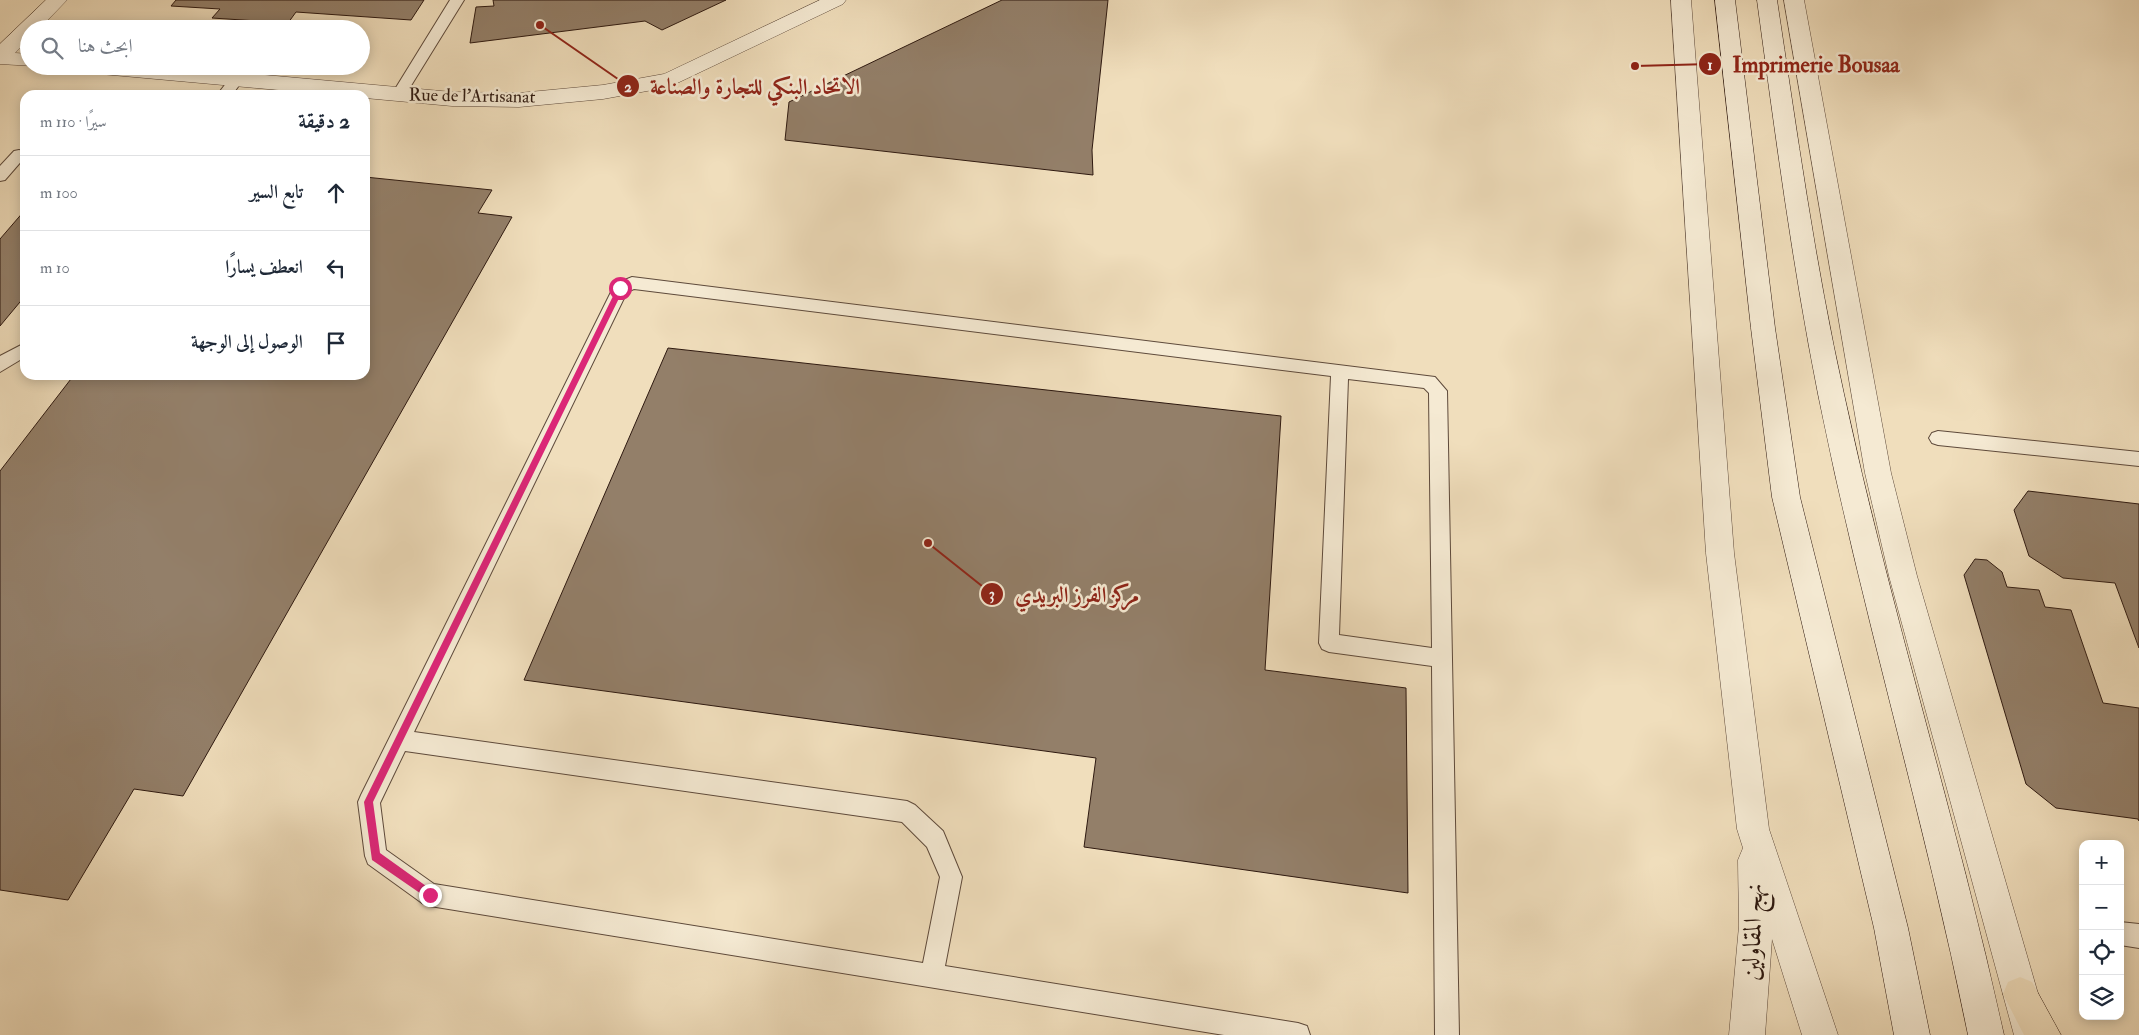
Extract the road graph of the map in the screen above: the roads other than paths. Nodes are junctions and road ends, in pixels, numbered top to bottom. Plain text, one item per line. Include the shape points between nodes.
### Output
1 (57, 0) edge
2 (457, 0) edge
3 (836, 0) edge
4 (1681, 0) edge
5 (1725, 0) edge
6 (1767, 0) edge
7 (1794, 0) edge
8 (37, 20) edge
9 (20, 37) edge
10 (0, 57) edge
11 (20, 60) edge
12 (150, 75) edge
13 (230, 87) edge
14 (302, 90) edge
15 (370, 93) edge
16 (399, 94) junction
17 (19, 155) dead end
18 (0, 176) edge
19 (20, 353) edge
20 (0, 366) edge
21 (1340, 371) junction
22 (1938, 438) dead end
23 (2139, 459) edge
24 (1441, 658) junction
25 (399, 740) junction
26 (1753, 829) junction
27 (2124, 934) edge
28 (2139, 936) edge
29 (932, 975) junction
30 (2020, 994) junction
31 (1298, 1035) edge
32 (1447, 1035) edge
33 (1747, 1035) edge
34 (1820, 1035) edge
35 (1912, 1035) edge
36 (1986, 1035) edge
37 (2032, 1035) edge
38 (2043, 1035) edge

1 - 8 street
2 - 16 lane
3 - 16 street, Rue de l'Artisanat via 669,80 603,92 519,100
4 - 26 street via 1719,544
5 - 35 street via 1786,497 1891,928
6 - 36 street via 1804,253 1831,395 1861,527 1969,954
7 - 30 street via 1878,473 1902,576
9 - 10 street
10 - 11 street
12 - 13 street, Rue de l'Artisanat
13 - 14 street, Rue de l'Artisanat
15 - 16 street, Rue de l'Artisanat
17 - 18 lane
19 - 20 lane
21 - 24 lane via 1429,382 1438,391
21 - 24 lane via 1329,643
21 - 25 lane via 625,284 620,288
22 - 23 lane
24 - 32 lane
25 - 29 lane via 907,812 935,839 951,877
25 - 29 lane via 369,802 376,856 430,895
26 - 33 street, نهج المقاولين via 1756,926
26 - 34 street
27 - 28 lane
29 - 31 lane
30 - 37 street
30 - 38 highway

